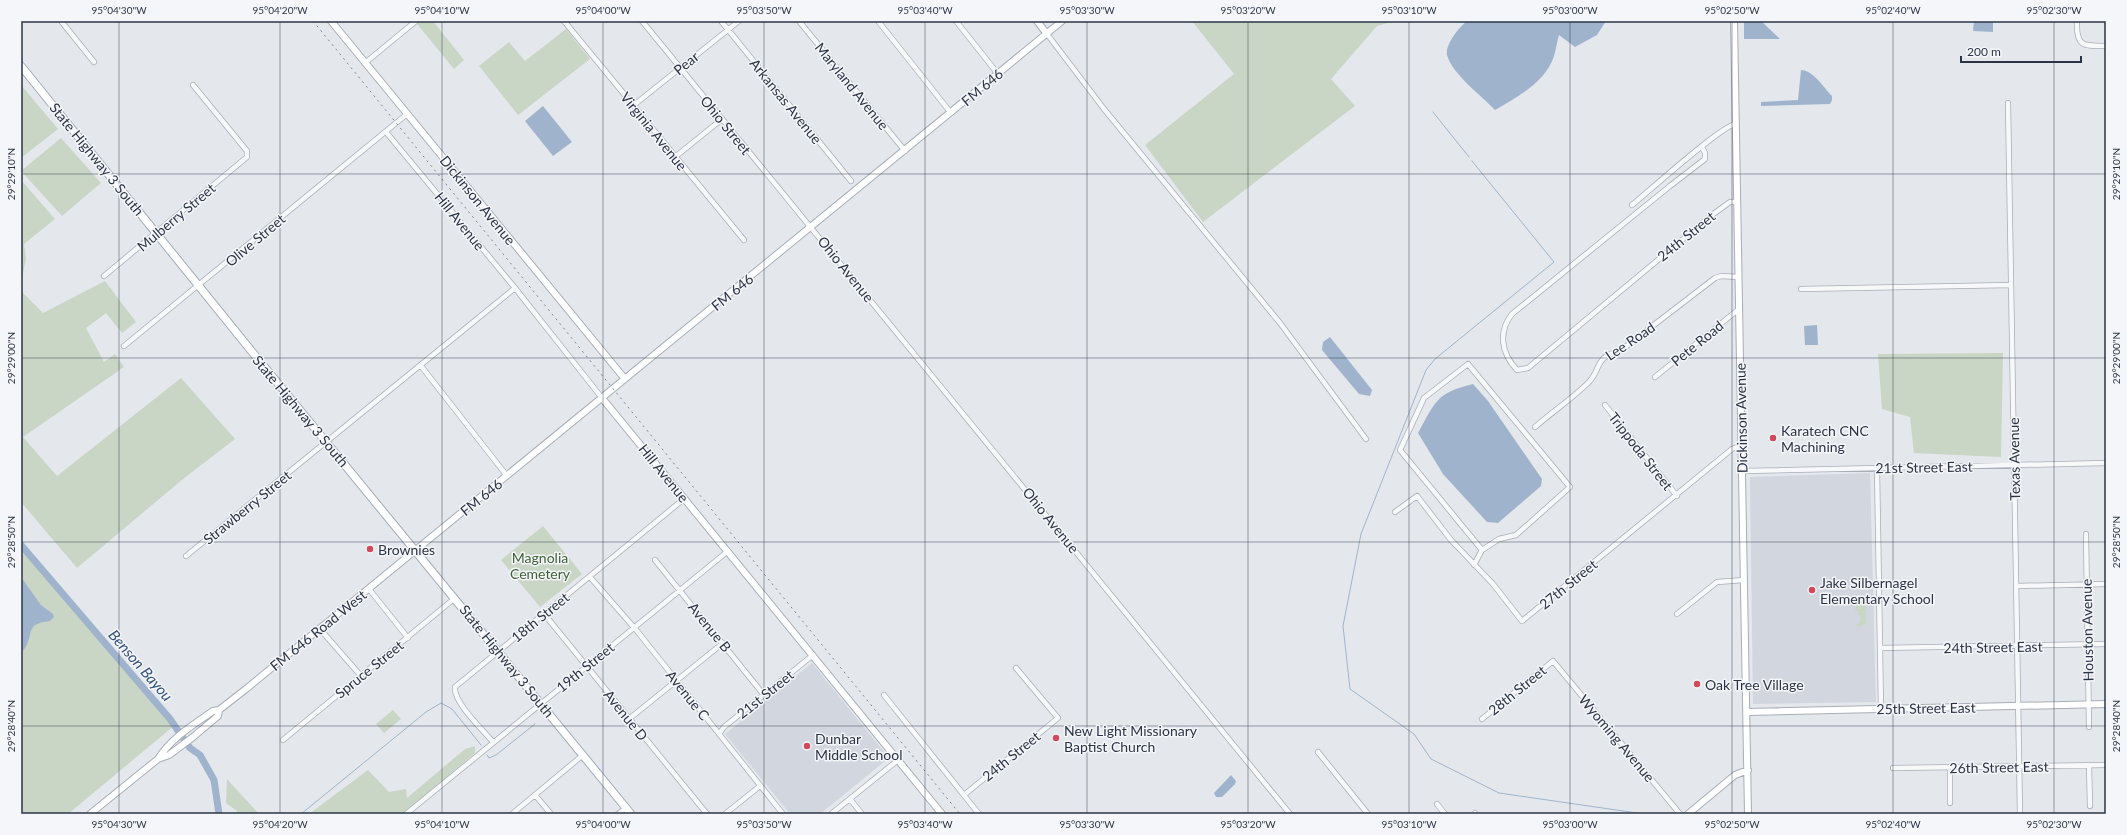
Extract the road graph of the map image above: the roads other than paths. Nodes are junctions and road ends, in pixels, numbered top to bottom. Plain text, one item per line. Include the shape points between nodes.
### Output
1 (61, 21) edge
2 (332, 21) edge
3 (564, 21) edge
4 (642, 21) edge
5 (721, 21) edge
6 (739, 21) edge
7 (799, 21) edge
8 (878, 21) edge
9 (956, 21) edge
10 (1037, 21) edge
11 (1062, 21) edge
12 (1734, 21) edge
13 (2077, 21) edge
14 (412, 22) edge
15 (728, 30) junction
16 (1047, 34) junction
17 (2106, 46) edge
18 (94, 62) dead end
19 (366, 63) junction
20 (21, 66) edge
21 (680, 68) junction
22 (998, 74) junction
23 (193, 85) dead end
24 (2008, 103) dead end
25 (634, 105) junction
26 (951, 113) junction
27 (407, 114) junction
28 (722, 119) junction
29 (1736, 124) junction
30 (386, 132) junction
31 (1702, 147) junction
32 (905, 151) junction
33 (675, 157) junction
34 (851, 181) dead end
35 (1737, 202) junction
36 (1632, 205) dead end
37 (810, 228) junction
38 (157, 233) junction
39 (744, 240) dead end
40 (104, 276) dead end
41 (1739, 277) junction
42 (2011, 285) junction
43 (199, 286) junction
44 (515, 288) junction
45 (1801, 289) dead end
46 (1739, 309) junction
47 (124, 346) dead end
48 (421, 366) junction
49 (1655, 377) dead end
50 (625, 379) junction
51 (602, 398) junction
52 (1605, 405) dead end
53 (1534, 427) dead end
54 (1366, 439) dead end
55 (326, 441) junction
56 (1742, 445) junction
57 (2106, 463) edge
58 (2014, 465) junction
59 (1877, 468) junction
60 (1742, 471) junction
61 (507, 476) junction
62 (1677, 496) junction
63 (685, 498) junction
64 (1395, 512) dead end
65 (2086, 534) dead end
66 (638, 538) junction
67 (642, 543) dead end
68 (416, 550) junction
69 (1482, 550) junction
70 (728, 552) junction
71 (186, 556) dead end
72 (655, 560) dead end
73 (1474, 565) junction
74 (590, 577) junction
75 (1744, 580) junction
76 (2087, 584) junction
77 (2106, 584) edge
78 (2017, 586) junction
79 (368, 589) junction
80 (681, 590) junction
81 (455, 598) junction
82 (1677, 614) dead end
83 (545, 615) junction
84 (634, 628) junction
85 (320, 629) junction
86 (408, 638) junction
87 (723, 643) junction
88 (2106, 644) edge
89 (2087, 645) junction
90 (2018, 646) junction
91 (1880, 648) junction
92 (498, 651) junction
93 (813, 655) junction
94 (1553, 661) joint
95 (586, 666) junction
96 (1016, 668) dead end
97 (361, 676) junction
98 (676, 680) junction
99 (764, 695) junction
100 (884, 695) dead end
101 (541, 702) junction
102 (2088, 704) junction
103 (2106, 704) edge
104 (2019, 706) junction
105 (219, 710) junction
106 (1881, 710) junction
107 (1747, 712) junction
108 (629, 719) junction
109 (1482, 719) dead end
110 (2089, 726) dead end
111 (719, 734) junction
112 (283, 740) dead end
113 (493, 742) junction
114 (1318, 752) dead end
115 (583, 755) junction
116 (158, 759) junction
117 (898, 760) junction
118 (2089, 765) junction
119 (2106, 765) edge
120 (2020, 766) junction
121 (1893, 768) dead end
122 (1950, 768) junction
123 (1748, 770) junction
124 (760, 786) junction
125 (535, 795) junction
126 (964, 795) junction
127 (850, 799) junction
128 (1950, 803) dead end
129 (1437, 804) dead end
130 (2090, 806) dead end
131 (626, 808) junction
132 (940, 813) edge
133 (90, 814) edge
134 (406, 814) edge
135 (512, 814) edge
136 (551, 814) edge
137 (618, 814) edge
138 (631, 814) edge
139 (707, 814) edge
140 (725, 814) edge
141 (784, 814) edge
142 (831, 814) edge
143 (862, 814) edge
144 (979, 814) edge
145 (1290, 814) edge
146 (1368, 814) edge
147 (1445, 814) edge
148 (1680, 814) edge
149 (1688, 814) edge
150 (1748, 814) edge
151 (2020, 814) edge

1 - 18 street
2 - 19 main road, Dickinson Avenue
3 - 25 street, Virginia Avenue
4 - 21 street, Ohio Street
5 - 15 street, Arkansas Avenue
6 - 15 street, Pear
7 - 32 street, Maryland Avenue
8 - 26 street
9 - 22 street
10 - 16 main road
11 - 16 main road, FM 646
12 - 29 main road, Dickinson Avenue
13 - 17 street via 2077,38 2081,43 2087,46
14 - 19 street
15 - 21 street, Pear
15 - 34 street, Arkansas Avenue
16 - 22 main road, FM 646 / FM 646
16 - 54 street via 1104,109 1280,323
19 - 27 main road, Dickinson Avenue
20 - 38 main road, State Highway 3 South
21 - 25 street, Pear
21 - 28 street, Ohio Street
22 - 26 main road, FM 646 / FM 646
23 - 38 street, Mulberry Street via 247,152 247,156
24 - 42 street, Texas Avenue
25 - 33 street, Virginia Avenue
26 - 32 main road, FM 646 / FM 646
27 - 30 street, Olive Street
27 - 50 main road, Dickinson Avenue
28 - 33 street
28 - 37 street, Ohio Street
29 - 31 street
29 - 35 main road, Dickinson Avenue
30 - 43 street, Olive Street
30 - 44 street, Hill Avenue
31 - 35 street, 24th Street via 1705,159 1512,314 1506,322 1502,338 1505,353 1512,365 1516,370 1528,368 1728,203
31 - 36 street
32 - 37 main road, FM 646 / FM 646
33 - 39 street, Virginia Avenue
35 - 41 main road, Dickinson Avenue
37 - 50 main road, FM 646 / FM 646
37 - 145 street, Ohio Avenue
38 - 40 street, Mulberry Street
38 - 43 main road, State Highway 3 South
41 - 46 main road, Dickinson Avenue
41 - 53 street, Lee Road via 1715,278 1620,351 1609,354 1602,360 1590,381
42 - 45 street
42 - 58 street, Texas Avenue
43 - 47 street, Olive Street
43 - 55 main road, State Highway 3 South
44 - 48 street
44 - 51 street, Hill Avenue
46 - 49 street, Pete Road
46 - 56 main road, Dickinson Avenue
48 - 55 street
48 - 61 street
50 - 51 main road, FM 646 / FM 646
51 - 61 main road, FM 646 / FM 646
51 - 63 main road, Hill Avenue
52 - 62 street, Trippoda Street
55 - 68 main road, State Highway 3 South
55 - 71 street, Strawberry Street
56 - 60 main road, Dickinson Avenue
56 - 62 street, 27th Street via 1732,449
57 - 58 street, 21st Street East
58 - 59 street, 21st Street East
58 - 78 street, Texas Avenue
59 - 60 street, 21st Street East
59 - 91 street
60 - 75 main road, Dickinson Avenue
61 - 68 main road, FM 646 / FM 646
62 - 73 street, 27th Street via 1522,621
63 - 66 street, 18th Street
63 - 70 main road, Hill Avenue
64 - 73 street, 27th Street via 1417,496
65 - 76 street, Houston Avenue
66 - 67 street
66 - 74 street, 18th Street
68 - 79 main road, FM 646 Road West / FM 646
68 - 81 main road, State Highway 3 South
69 - 69 street via 1400,450 1424,398 1468,364 1570,487 1516,535 1499,539
69 - 73 street
70 - 80 street, 19th Street
70 - 93 main road, Hill Avenue
72 - 80 street, Avenue B
74 - 83 street, 18th Street
74 - 84 street, Avenue C
75 - 82 street via 1717,582
75 - 107 main road, Dickinson Avenue
76 - 77 street
76 - 78 street
76 - 89 street, Houston Avenue
78 - 90 street, Texas Avenue
79 - 85 main road, FM 646 Road West / FM 646
79 - 86 street
80 - 84 street, 19th Street
80 - 87 street, Avenue B
81 - 86 street, Spruce Street
81 - 92 main road, State Highway 3 South
83 - 92 street, 18th Street
83 - 95 street, Avenue D
84 - 95 street, 19th Street
84 - 98 street, Avenue C
85 - 97 street
85 - 105 main road, FM 646 Road West / FM 646
86 - 97 street, Spruce Street
87 - 98 street
87 - 99 street, Avenue B
88 - 89 street, 24th Street East
89 - 90 street, 24th Street East
89 - 102 street, Houston Avenue
90 - 91 street, 24th Street East
90 - 104 street, Texas Avenue
91 - 106 street
92 - 101 main road, State Highway 3 South
92 - 113 street, 18th Street via 461,681 455,687 454,693
93 - 99 street, 21st Street
93 - 117 main road, Hill Avenue
94 - 109 street, 28th Street
94 - 148 street, Wyoming Avenue
95 - 101 street, 19th Street
95 - 108 street, Avenue D
96 - 126 street, 24th Street via 1058,718
97 - 112 street, Spruce Street
98 - 108 street
98 - 111 street, Avenue C
99 - 111 street, 21st Street via 724,727
100 - 126 street
101 - 113 street, 19th Street
101 - 115 main road, State Highway 3 South
102 - 103 main road, 25th Street East
102 - 104 main road, 25th Street East
102 - 110 street, Houston Avenue
104 - 106 main road, 25th Street East
104 - 120 street, Texas Avenue
105 - 116 main road, FM 646 Road West via 212,711 173,741
105 - 116 main road, FM 646 Road West / FM 646 via 218,716 193,737 170,754
106 - 107 main road, 25th Street East
107 - 123 main road, Dickinson Avenue
108 - 139 street, Avenue D
111 - 124 street, Avenue C
113 - 134 street, 19th Street
114 - 146 street
115 - 125 street
115 - 131 main road, State Highway 3 South
116 - 133 main road, FM 646 Road West / FM 646
117 - 127 street
117 - 132 main road, Hill Avenue
118 - 119 street, 26th Street East
118 - 120 street, 26th Street East
118 - 130 street
120 - 122 street, 26th Street East
120 - 151 street, Texas Avenue
121 - 122 street, 26th Street East
122 - 128 street
123 - 149 main road via 1735,775
123 - 150 main road, Dickinson Avenue
124 - 140 street
124 - 141 street, Avenue C
125 - 135 street
125 - 136 street
126 - 144 street
127 - 142 street
127 - 143 street
129 - 147 street
131 - 137 street
131 - 138 main road, State Highway 3 South

